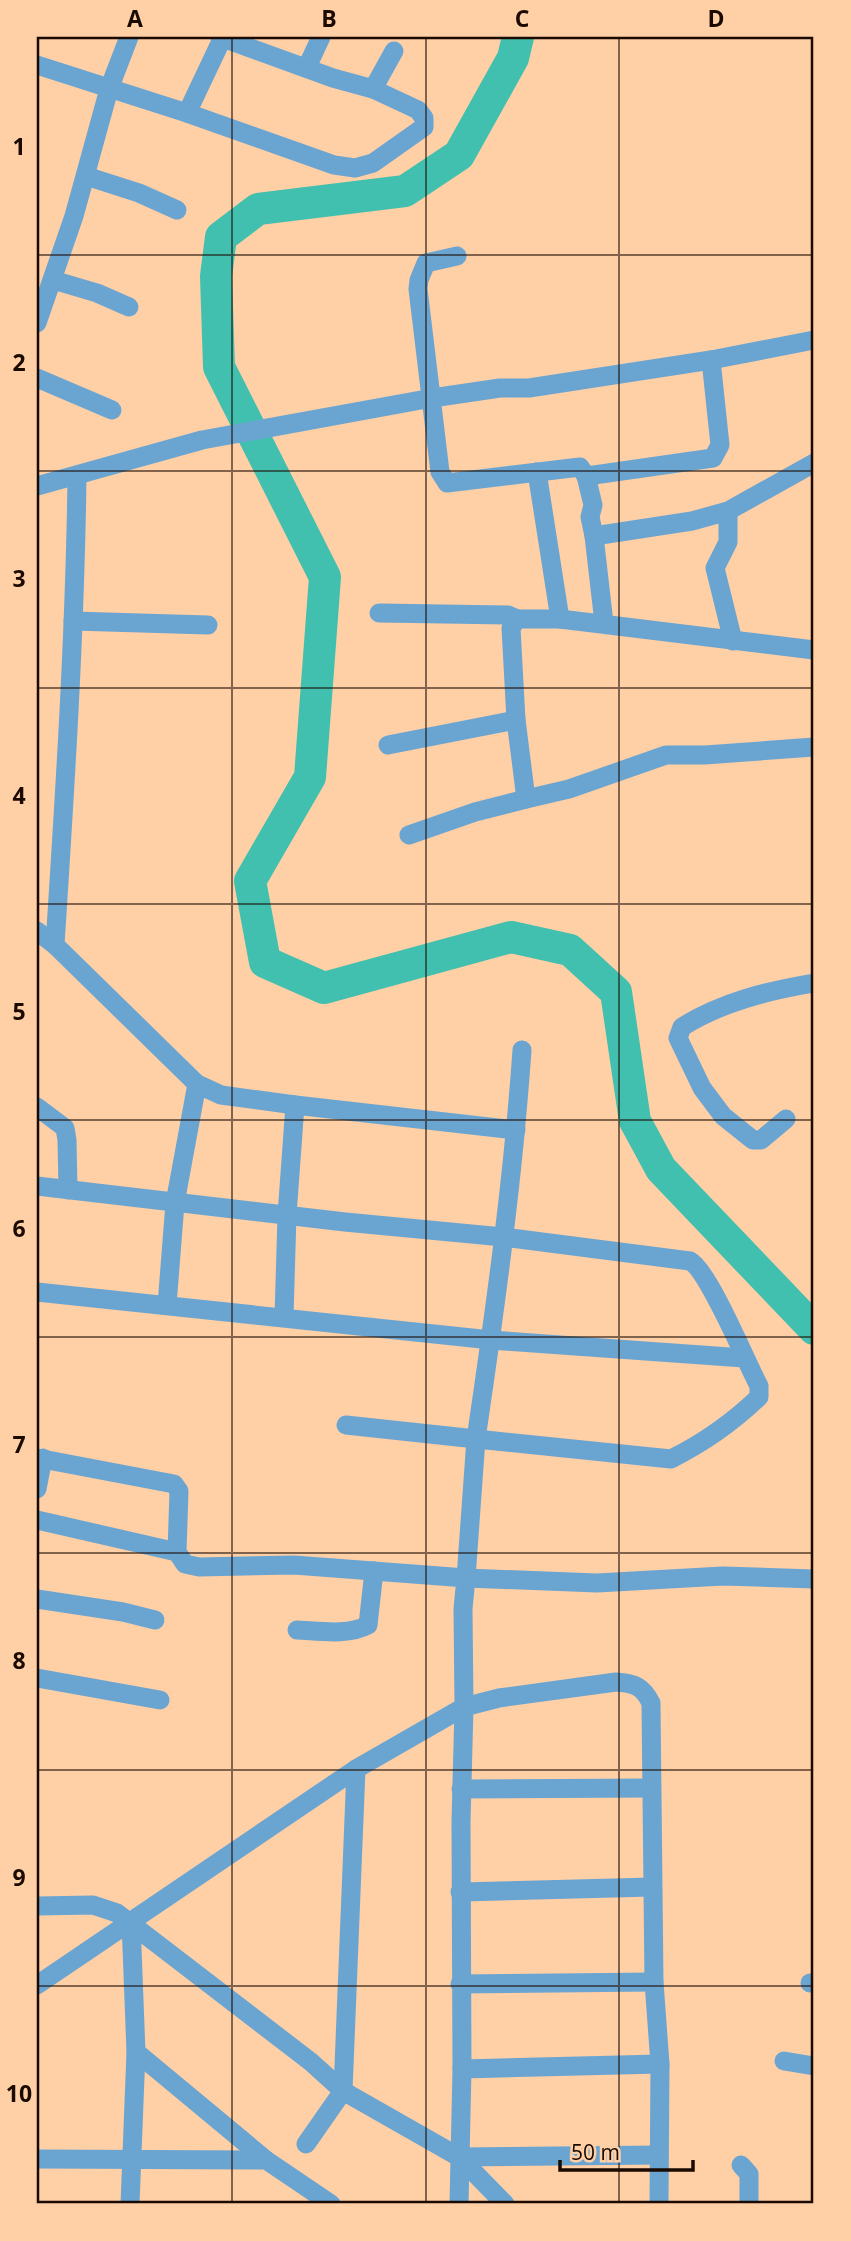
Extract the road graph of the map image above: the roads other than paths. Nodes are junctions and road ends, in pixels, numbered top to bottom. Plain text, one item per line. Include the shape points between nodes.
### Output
1 (129, 37) edge
2 (222, 37) edge
3 (321, 37) edge
4 (394, 51) dead end
5 (37, 65) edge
6 (307, 67) junction
7 (109, 89) junction
8 (373, 89) junction
9 (187, 113) junction
10 (86, 176) junction
11 (177, 210) dead end
12 (457, 256) dead end
13 (53, 280) junction
14 (129, 307) dead end
15 (37, 323) edge
16 (814, 340) edge
17 (711, 360) junction
18 (37, 378) edge
19 (432, 398) junction
20 (112, 410) dead end
21 (814, 463) edge
22 (537, 472) junction
23 (586, 476) junction
24 (76, 477) junction
25 (37, 486) edge
26 (728, 511) junction
27 (594, 536) junction
28 (379, 613) dead end
29 (517, 619) junction
30 (560, 619) junction
31 (73, 621) junction
32 (604, 623) junction
33 (208, 625) dead end
34 (733, 641) junction
35 (814, 650) edge
36 (516, 720) junction
37 (388, 745) dead end
38 (814, 747) edge
39 (526, 799) junction
40 (409, 835) dead end
41 (37, 931) edge
42 (55, 945) junction
43 (814, 983) edge
44 (522, 1050) dead end
45 (197, 1084) junction
46 (295, 1105) junction
47 (37, 1107) edge
48 (786, 1119) dead end
49 (516, 1130) junction
50 (37, 1186) edge
51 (68, 1190) junction
52 (175, 1203) junction
53 (287, 1215) junction
54 (503, 1237) junction
55 (37, 1292) edge
56 (167, 1305) junction
57 (284, 1317) junction
58 (491, 1340) junction
59 (744, 1358) junction
60 (346, 1425) dead end
61 (476, 1439) junction
62 (40, 1458) edge
63 (37, 1489) edge
64 (37, 1520) edge
65 (177, 1552) junction
66 (374, 1571) junction
67 (466, 1578) junction
68 (814, 1579) edge
69 (37, 1599) edge
70 (155, 1620) dead end
71 (297, 1630) dead end
72 (37, 1678) edge
73 (160, 1700) dead end
74 (464, 1707) junction
75 (356, 1769) junction
76 (651, 1788) junction
77 (461, 1789) junction
78 (652, 1886) junction
79 (460, 1892) junction
80 (37, 1906) edge
81 (131, 1922) junction
82 (654, 1982) junction
83 (460, 1984) junction
84 (37, 1985) edge
85 (136, 2052) junction
86 (784, 2061) dead end
87 (660, 2064) junction
88 (814, 2066) edge
89 (462, 2069) junction
90 (343, 2091) junction
91 (306, 2144) dead end
92 (659, 2155) junction
93 (459, 2157) junction
94 (131, 2158) junction
95 (37, 2159) edge
96 (266, 2160) junction
97 (741, 2165) dead end
98 (130, 2204) edge
99 (331, 2204) edge
100 (459, 2204) edge
101 (505, 2204) edge
102 (659, 2204) edge
103 (750, 2204) edge

1 - 7 street
2 - 6 street
2 - 9 street
3 - 6 street
4 - 8 street
5 - 7 street
6 - 8 street
7 - 9 street
7 - 10 street
8 - 9 street via 418,110 424,127 373,163 355,167 334,165
10 - 11 street
10 - 13 street
12 - 19 street via 426,263 419,280
13 - 14 street
13 - 15 street
16 - 17 street
17 - 19 street
17 - 23 street via 720,445 713,458
18 - 20 street
19 - 22 street via 440,472 447,483
19 - 24 street via 202,440
21 - 26 street
22 - 23 street via 580,467
22 - 30 street
23 - 27 street
24 - 25 street
24 - 31 street
26 - 27 street
26 - 34 street via 728,542 715,568
27 - 32 street
28 - 29 street via 508,615
29 - 30 street
29 - 36 street via 511,628
30 - 32 street
31 - 33 street
31 - 42 street
32 - 34 street
34 - 35 street
36 - 37 street
36 - 39 street
38 - 39 street via 666,755
39 - 40 street
41 - 42 street
42 - 45 street
43 - 48 street via 724,1005 682,1027 678,1038 702,1088 723,1116 753,1140 761,1140
44 - 49 street
45 - 46 street via 221,1095
45 - 52 street
46 - 49 street
46 - 53 street
47 - 51 street via 65,1129
49 - 54 street
50 - 51 street
51 - 52 street
52 - 53 street
52 - 56 street
53 - 54 street
53 - 57 street
54 - 58 street
54 - 59 street via 696,1264
55 - 56 street
56 - 57 street
57 - 58 street
58 - 59 street
58 - 61 street
59 - 61 street via 760,1387 759,1397 671,1459
60 - 61 street
61 - 67 street
62 - 63 street
62 - 65 street via 174,1484 179,1491
64 - 65 street
65 - 66 street via 185,1564 199,1567
66 - 67 street
66 - 71 street via 368,1625 362,1629
67 - 68 street via 597,1583 723,1576
67 - 74 street
69 - 70 street
72 - 73 street
74 - 75 street
74 - 76 street via 616,1682 644,1689 651,1703
74 - 77 street
75 - 81 street
75 - 90 street
76 - 77 street
76 - 78 street
77 - 79 street
78 - 79 street
78 - 82 street
79 - 83 street
80 - 81 street via 93,1905
81 - 84 street
81 - 85 street
81 - 90 street
82 - 83 street
82 - 87 street
83 - 89 street
85 - 94 street
85 - 96 street
86 - 88 street
87 - 89 street
87 - 92 street
89 - 93 street
90 - 91 street
90 - 93 street
92 - 93 street
92 - 102 street
93 - 100 street
93 - 101 street
94 - 95 street
94 - 96 street
94 - 98 street
96 - 99 street
97 - 103 street via 749,2174

